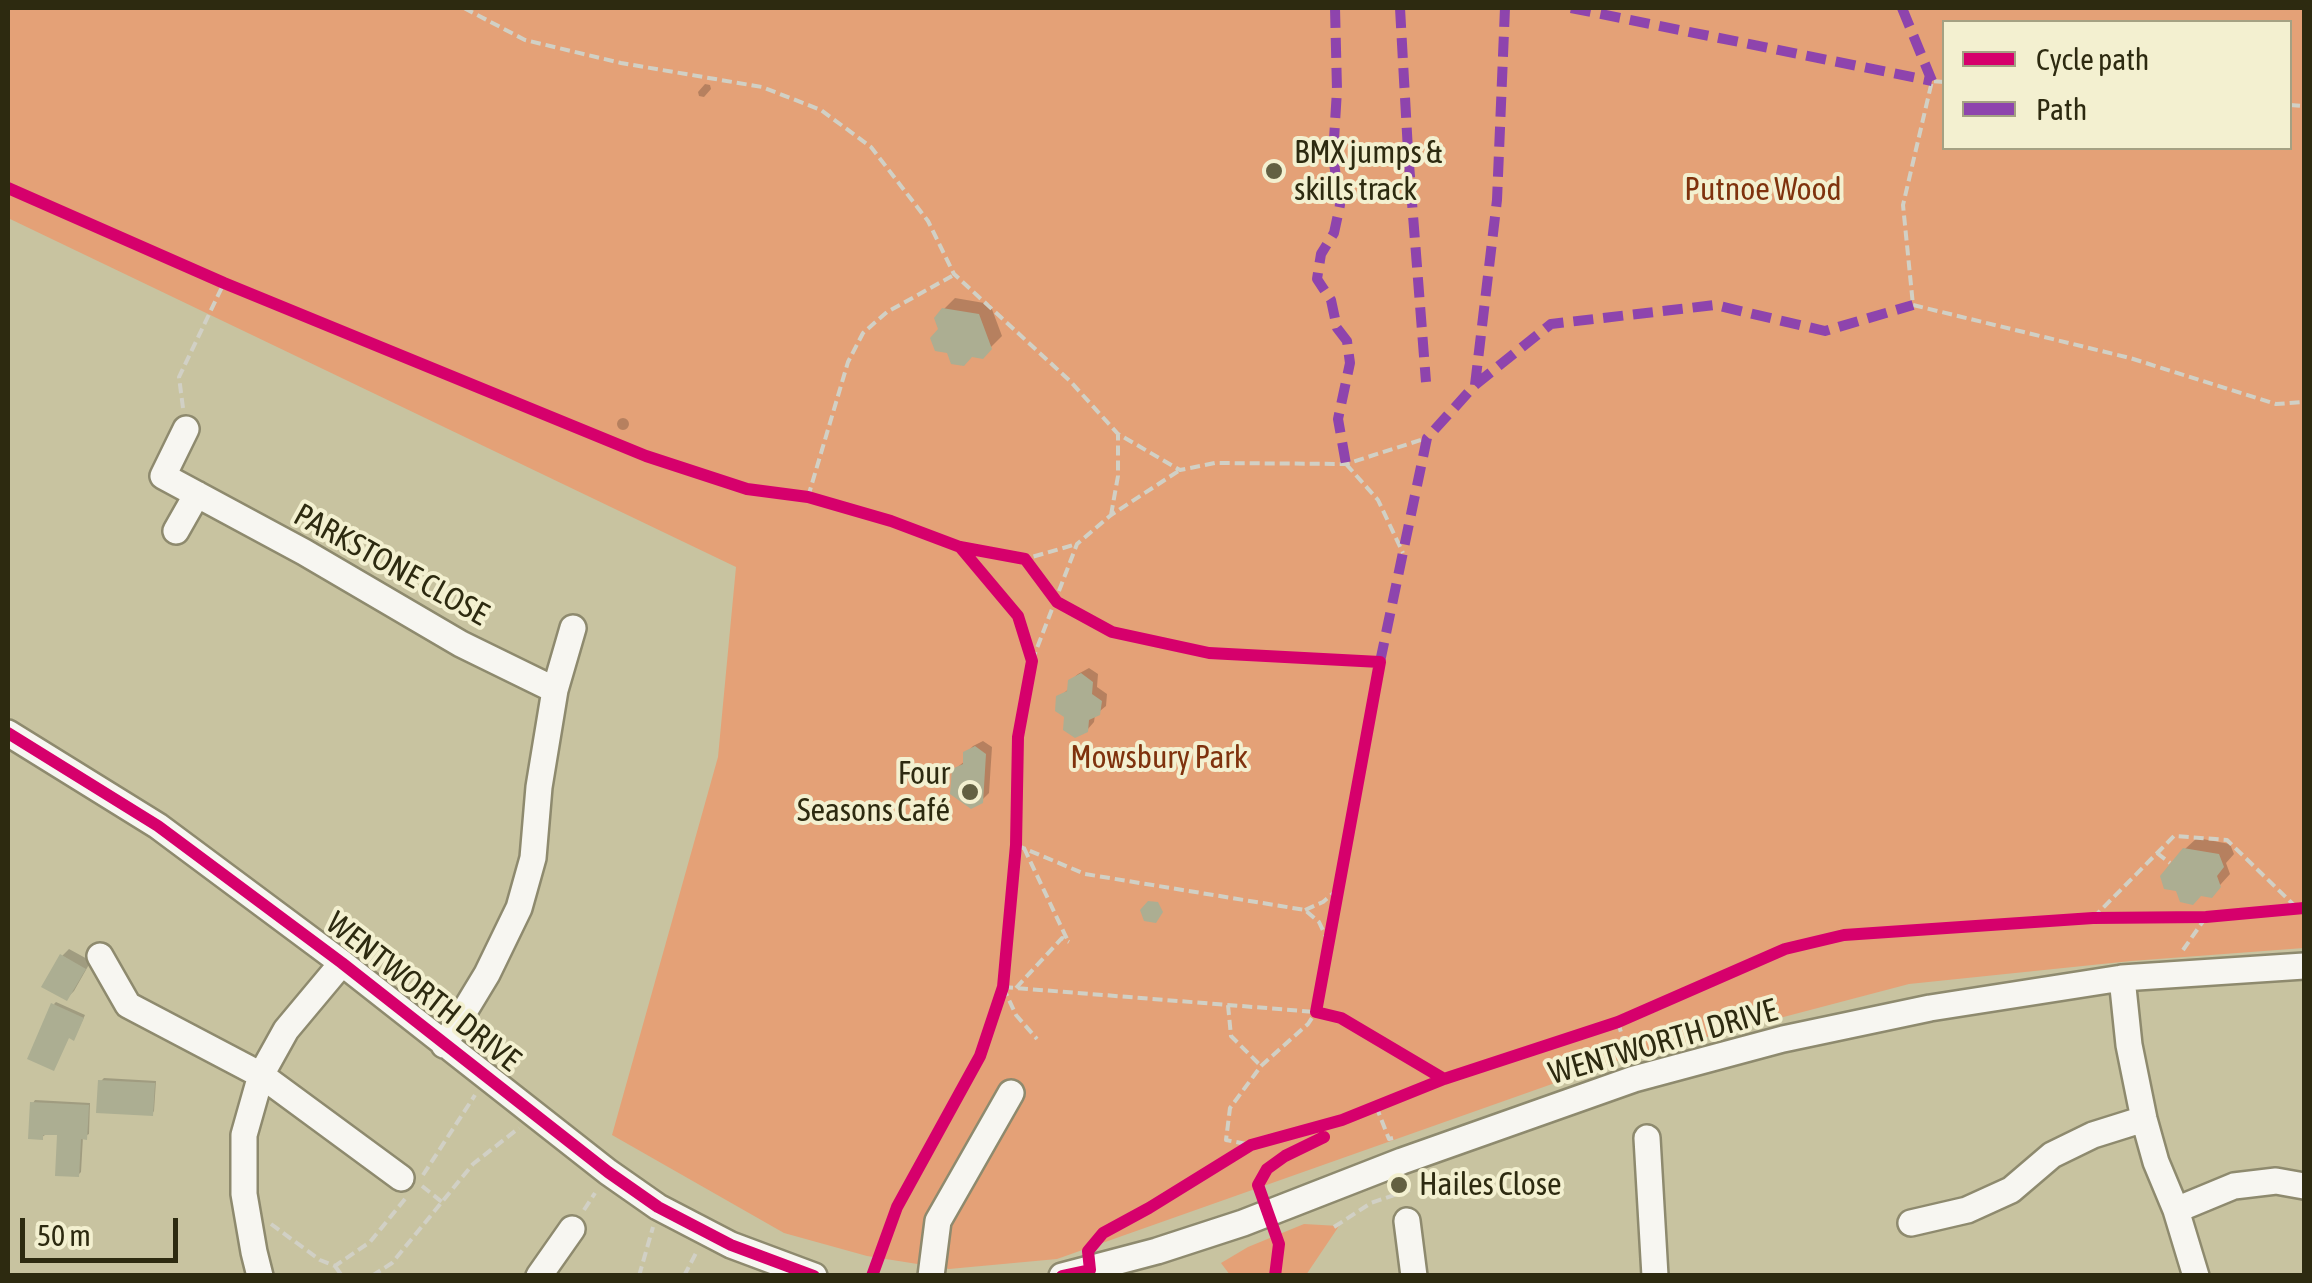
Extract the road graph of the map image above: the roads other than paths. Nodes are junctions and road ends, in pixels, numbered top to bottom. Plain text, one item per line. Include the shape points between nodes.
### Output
1 (186, 429) road end
2 (197, 494) junction
3 (176, 531) dead end
4 (573, 628) dead end
5 (555, 690) junction
6 (8, 733) edge
7 (100, 956) dead end
8 (342, 963) junction
9 (2304, 966) edge
10 (2122, 978) junction
11 (444, 1045) junction
12 (260, 1074) junction
13 (1011, 1093) dead end
14 (2144, 1118) junction
15 (1647, 1138) dead end
16 (408, 1186) road end
17 (2304, 1186) edge
18 (2176, 1210) junction
19 (1407, 1221) road end
20 (1911, 1223) dead end
21 (572, 1229) road end
22 (1065, 1275) edge
23 (260, 1276) edge
24 (540, 1276) edge
25 (814, 1276) edge
26 (931, 1276) edge
27 (1414, 1276) edge
28 (1655, 1276) edge
29 (2196, 1276) edge

1 - 2 street, PARKSTONE CLOSE via 163,476
2 - 3 street
2 - 5 street, PARKSTONE CLOSE
4 - 5 street
5 - 11 street via 533,858 519,908
6 - 8 street, WENTWORTH DRIVE via 158,826
7 - 12 street via 120,1013
8 - 11 street, WENTWORTH DRIVE
8 - 12 street via 286,1030
9 - 10 street, WENTWORTH DRIVE
10 - 14 street
10 - 22 street, WENTWORTH DRIVE via 1930,1008 1634,1079 1400,1148 1322,1192 1243,1223
11 - 25 street, WENTWORTH DRIVE via 658,1207 731,1245
12 - 16 street
12 - 23 street via 244,1135 244,1194
13 - 26 street via 938,1220
14 - 18 street
14 - 20 street via 2052,1155 2011,1190 1968,1210
15 - 28 street
17 - 18 street via 2234,1186
18 - 29 street
19 - 27 street
21 - 24 street

